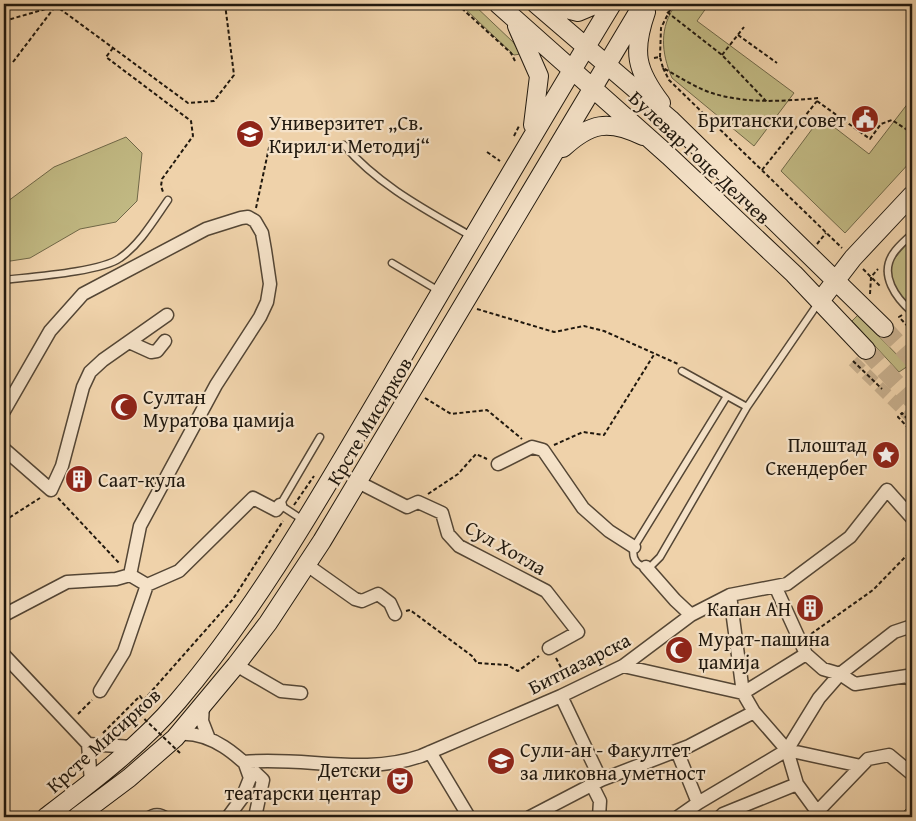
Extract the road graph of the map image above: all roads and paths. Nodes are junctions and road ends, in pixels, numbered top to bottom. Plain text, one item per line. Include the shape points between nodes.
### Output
1 (225, 4) edge
2 (457, 4) edge
3 (536, 4) edge
4 (547, 4) edge
5 (598, 4) edge
6 (612, 4) edge
7 (643, 4) edge
8 (649, 4) edge
9 (672, 4) edge
10 (56, 5) edge
11 (501, 7) edge
12 (667, 12) junction
13 (4, 21) edge
14 (744, 27) dead end
15 (738, 35) junction
16 (586, 46) junction
17 (113, 48) junction
18 (722, 55) junction
19 (660, 57) junction
20 (13, 62) dead end
21 (515, 62) dead end
22 (638, 62) junction
23 (777, 62) dead end
24 (607, 64) junction
25 (663, 68) junction
26 (572, 69) junction
27 (593, 88) junction
28 (817, 101) junction
29 (767, 102) junction
30 (670, 119) junction
31 (519, 124) dead end
32 (912, 133) edge
33 (521, 140) junction
34 (654, 142) junction
35 (344, 145) joint
36 (487, 152) dead end
37 (552, 159) junction
38 (500, 161) dead end
39 (762, 170) junction
40 (168, 200) joint
41 (909, 206) edge
42 (248, 217) junction
43 (912, 234) edge
44 (472, 236) junction
45 (853, 258) junction
46 (392, 263) dead end
47 (836, 279) junction
48 (4, 280) edge
49 (440, 292) junction
50 (820, 301) junction
51 (463, 304) junction
52 (912, 312) edge
53 (167, 315) dead end
54 (907, 319) dead end
55 (884, 328) tunnel mouth
56 (912, 331) edge
57 (165, 341) dead end
58 (129, 342) junction
59 (655, 352) junction
60 (860, 356) joint
61 (681, 368) joint
62 (412, 389) junction
63 (882, 389) dead end
64 (727, 396) junction
65 (747, 407) junction
66 (4, 411) edge
67 (912, 424) edge
68 (912, 432) edge
69 (320, 437) dead end
70 (4, 448) edge
71 (537, 448) junction
72 (498, 464) joint
73 (358, 482) junction
74 (51, 490) junction
75 (418, 502) junction
76 (278, 507) junction
77 (912, 518) edge
78 (304, 520) junction
79 (4, 521) edge
80 (634, 547) junction
81 (912, 550) edge
82 (112, 554) dead end
83 (307, 565) junction
84 (646, 568) junction
85 (130, 575) junction
86 (147, 586) junction
87 (776, 588) junction
88 (730, 595) junction
89 (395, 614) joint
90 (4, 615) edge
91 (691, 615) junction
92 (912, 626) edge
93 (800, 641) junction
94 (548, 648) joint
95 (806, 654) junction
96 (4, 655) edge
97 (557, 660) dead end
98 (236, 665) junction
99 (623, 666) junction
100 (840, 674) junction
101 (912, 681) edge
102 (572, 690) junction
103 (100, 691) dead end
104 (301, 693) dead end
105 (743, 693) junction
106 (561, 696) junction
107 (143, 700) junction
108 (87, 705) dead end
109 (203, 705) junction
110 (754, 712) junction
111 (69, 722) junction
112 (178, 734) junction
113 (209, 739) junction
114 (88, 744) junction
115 (132, 748) junction
116 (787, 750) junction
117 (677, 751) junction
118 (430, 752) junction
119 (180, 753) dead end
120 (244, 762) junction
121 (861, 766) junction
122 (911, 770) edge
123 (91, 782) junction
124 (596, 783) junction
125 (797, 784) junction
126 (713, 795) junction
127 (698, 803) junction
128 (819, 815) edge
129 (721, 816) edge
130 (46, 817) edge
131 (77, 817) edge
132 (146, 817) edge
133 (169, 817) edge
134 (228, 817) edge
135 (255, 817) edge
136 (469, 817) edge
137 (530, 817) edge
138 (599, 817) edge
139 (678, 817) edge

1 - 17 path via 234,75 214,101 188,103
2 - 21 path via 510,53
3 - 16 street, Булевар Гоце Делчев
4 - 5 street via 578,12
6 - 16 street, Крсте Мисирков
7 - 24 street, Крсте Мисирков
8 - 22 street via 638,42
9 - 12 path
10 - 13 path
10 - 17 path
10 - 20 path
11 - 26 street, Булевар Гоце Делчев
11 - 33 street via 521,31 539,76 535,115
12 - 18 path
12 - 19 path via 661,28
14 - 15 path
15 - 18 path
15 - 23 path
16 - 24 street, Булевар Гоце Делчев
16 - 26 street, Крсте Мисирков
17 - 40 path via 106,58 191,121 193,136 162,179 162,192
18 - 29 path
19 - 22 path
19 - 25 path
22 - 30 street
24 - 27 street, Крсте Мисирков
24 - 30 street, Булевар Гоце Делчев
25 - 29 path via 715,94
25 - 39 path via 669,80
26 - 27 street, Булевар Гоце Делчев
26 - 33 street, Крсте Мисирков
27 - 34 street, Булевар Гоце Делчев
27 - 37 street, Крсте Мисирков
28 - 29 path via 819,98
28 - 32 path via 870,139 881,124 892,120
28 - 39 path
30 - 47 street, Булевар Гоце Делчев
31 - 33 path
33 - 44 street, Крсте Мисирков
34 - 37 street via 632,132 598,125 575,138
34 - 50 street, Булевар Гоце Делчев
35 - 42 path via 270,143 256,210
35 - 44 lane via 373,175
36 - 38 path
37 - 51 street, Крсте Мисирков
39 - 45 path
40 - 48 lane via 141,237 118,260 68,273
41 - 45 street
42 - 66 street via 206,229 83,294 50,331
42 - 85 street via 255,221 262,233 270,284 267,302 216,385 140,526
43 - 52 lane via 893,254 887,270 895,294
44 - 49 street, Крсте Мисирков
45 - 47 street
46 - 49 lane
47 - 50 street
47 - 55 street, Булевар Гоце Делчев
49 - 78 street, Крсте Мисирков
50 - 60 street, Булевар Гоце Делчев
50 - 65 lane
51 - 59 path via 554,332 584,326
51 - 62 street, Крсте Мисирков
53 - 58 street
54 - 56 path via 902,314 899,317
57 - 58 street via 157,351 151,352
58 - 74 street via 90,372 62,466
59 - 61 path
59 - 71 path via 604,435 583,432
60 - 63 path
61 - 64 lane
62 - 71 path via 451,414 487,410
62 - 73 street, Крсте Мисирков
64 - 65 lane
64 - 80 lane
65 - 84 lane via 656,564
67 - 68 path via 902,413 898,417
69 - 76 lane
70 - 74 street
71 - 72 street
71 - 80 street via 583,508
72 - 75 path via 476,454 458,474
73 - 75 street, Сул Хотла via 407,507
73 - 83 street, Крсте Мисирков
74 - 79 path
74 - 82 path
75 - 94 street, Сул Хотла via 442,513 448,534 459,546 546,591 578,632
76 - 78 lane
76 - 86 street via 253,498 179,571
76 - 107 path via 286,517 233,599
77 - 87 street, Битпазарска via 887,490 850,537 787,584
78 - 115 street, Крсте Мисирков via 247,612 177,702
80 - 84 lane via 634,561
81 - 93 path via 874,590
83 - 89 street via 355,599 362,601 378,594 390,603
83 - 98 street, Крсте Мисирков
84 - 91 street
85 - 86 street
85 - 90 street via 67,582
86 - 103 street via 124,652
87 - 88 street, Битпазарска
87 - 93 street
88 - 91 street, Битпазарска
88 - 105 street
89 - 94 path via 410,610 477,663 507,665 518,670 532,663
91 - 99 street, Битпазарска
92 - 100 street via 894,632
93 - 95 street
95 - 100 street via 823,669
95 - 105 street
96 - 111 street
97 - 102 path
98 - 104 street via 281,691
98 - 109 street, Крсте Мисирков
99 - 102 street, Битпазарска
99 - 105 street
100 - 101 street via 855,684 907,676
100 - 116 street via 819,698
102 - 106 street, Битпазарска
105 - 110 street
106 - 118 street, Битпазарска
106 - 124 street
107 - 114 path via 140,696
107 - 119 path, bridge via 135,710
108 - 111 path
109 - 112 street, Крсте Мисирков
109 - 113 street via 202,721
110 - 116 street
110 - 117 street
111 - 114 street
112 - 113 street via 195,734
112 - 131 street, Крсте Мисирков
113 - 120 street
114 - 115 street
114 - 123 street
115 - 123 street, Крсте Мисирков
116 - 121 street
116 - 125 street
116 - 126 street
117 - 124 street
117 - 127 street
118 - 120 street, Битпазарска via 398,763 370,766 267,760
118 - 136 street
120 - 134 street via 250,778 242,798
120 - 135 street via 263,780
121 - 122 street via 868,759 889,756
121 - 128 street
123 - 130 street, Крсте Мисирков
124 - 137 street
124 - 138 street
125 - 128 street
125 - 129 street
126 - 127 street
126 - 129 street
127 - 139 street
132 - 133 lane via 160,812

